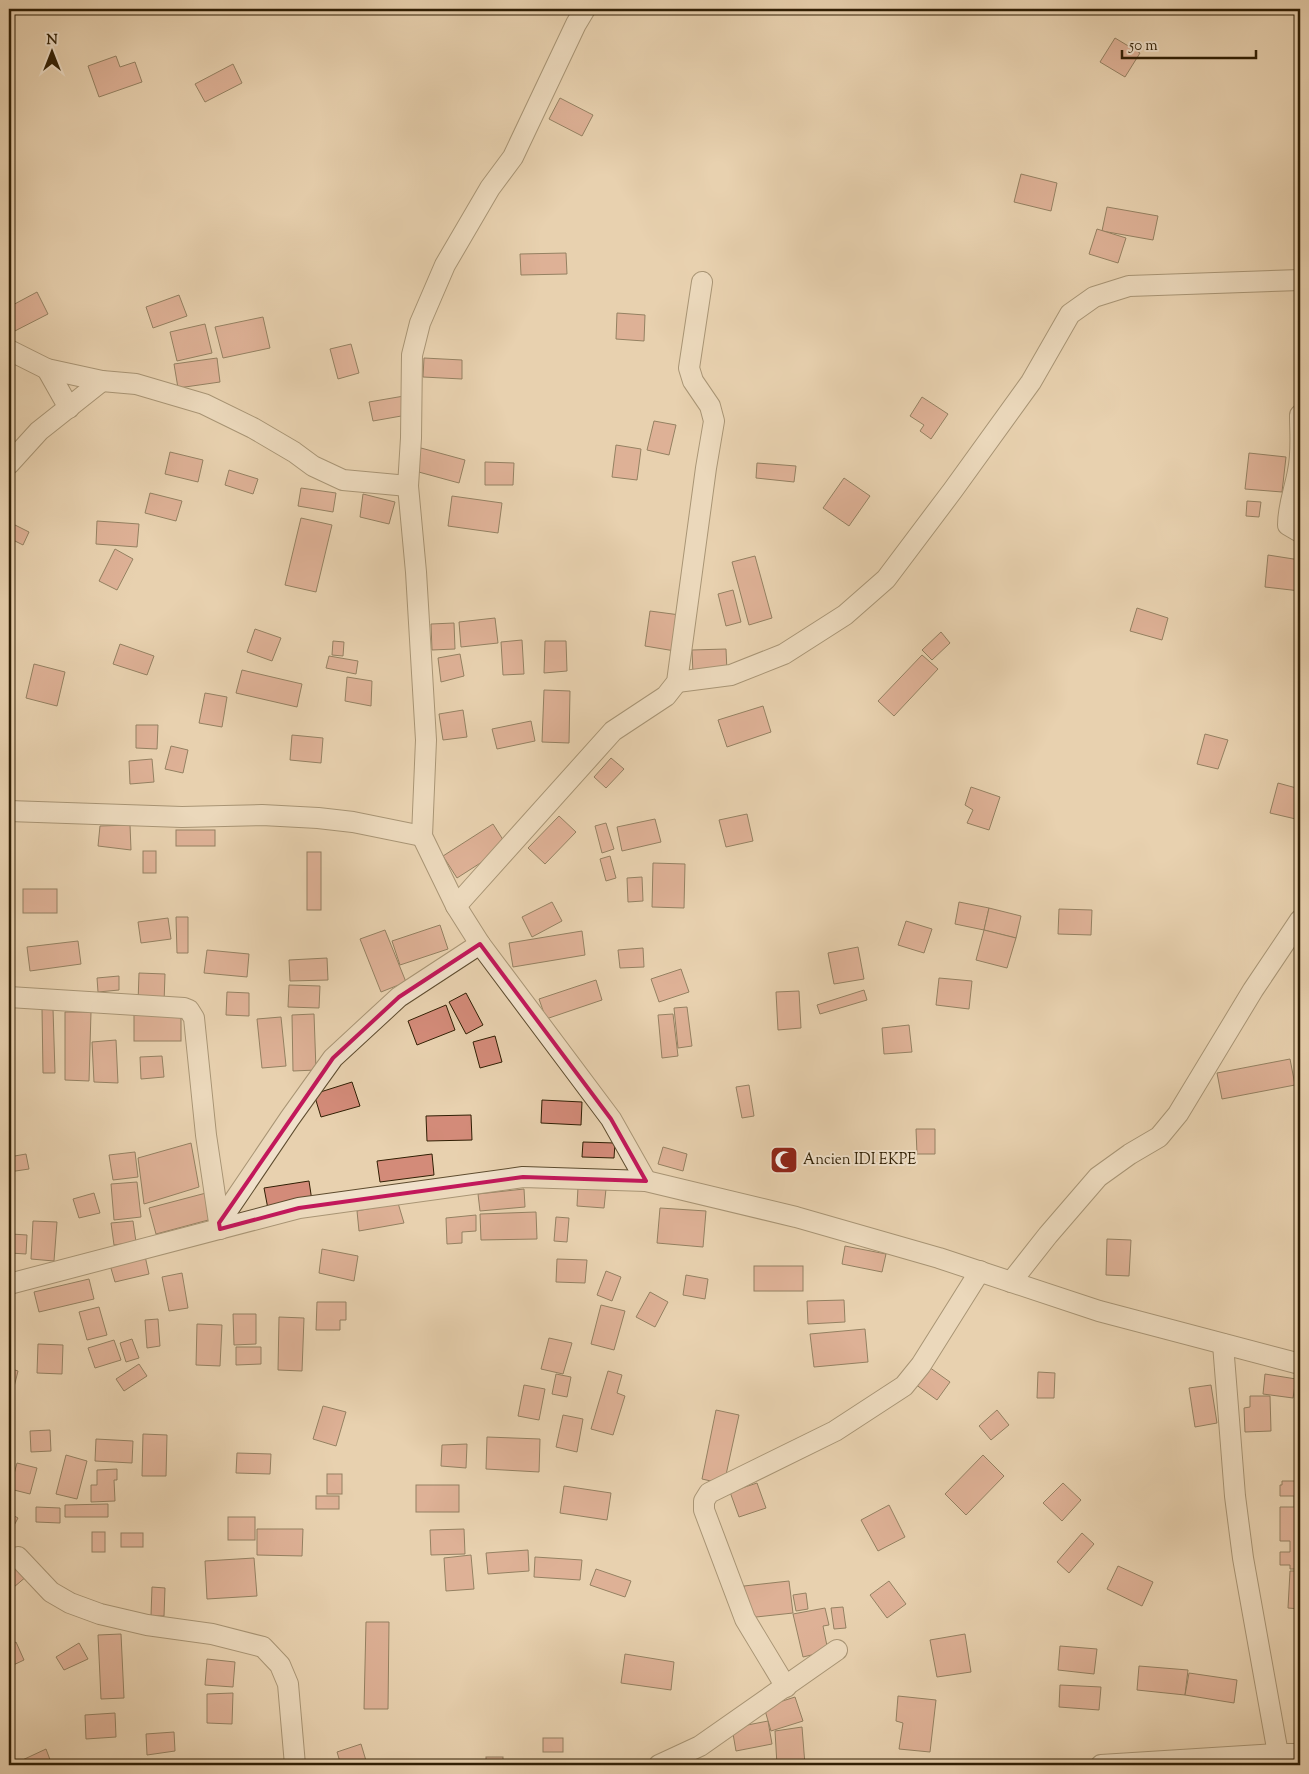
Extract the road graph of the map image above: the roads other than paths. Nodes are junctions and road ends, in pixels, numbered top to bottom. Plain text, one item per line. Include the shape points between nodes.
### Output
1 (577, 14) edge
2 (1300, 280) edge
3 (702, 282) dead end
4 (9, 350) edge
5 (46, 369) junction
6 (102, 381) junction
7 (69, 408) junction
8 (1300, 416) edge
9 (9, 464) edge
10 (408, 486) junction
11 (1300, 532) edge
12 (677, 682) junction
13 (9, 811) edge
14 (422, 836) junction
15 (456, 906) junction
16 (1300, 920) edge
17 (480, 944) junction
18 (9, 998) edge
19 (646, 1180) junction
20 (219, 1226) junction
21 (980, 1272) junction
22 (1011, 1282) junction
23 (9, 1284) edge
24 (1223, 1344) junction
25 (1300, 1364) edge
26 (18, 1557) dead end
27 (837, 1650) dead end
28 (786, 1687) junction
29 (1300, 1754) edge
30 (1279, 1759) edge
31 (295, 1765) edge
32 (659, 1765) edge
33 (1101, 1765) edge

1 - 10 street via 562,56 513,157 490,188 445,265 420,323 412,354
2 - 12 street via 1129,286 1094,296 1070,314 1031,382 886,579 845,615 784,654 731,675
3 - 12 street via 688,368 710,406 714,421
4 - 5 street
5 - 6 street
5 - 7 street
6 - 7 street
6 - 10 street via 136,384 204,404 253,428 342,480
7 - 9 street via 39,431
8 - 11 street via 1299,469 1289,504 1288,524
10 - 14 street via 426,740
12 - 15 street via 666,696 613,731
13 - 14 street via 182,818 262,815 318,818
14 - 15 street
15 - 17 street
16 - 22 street via 1253,990 1178,1114 1159,1137 1098,1177
17 - 19 street via 611,1119
17 - 20 street via 399,997 333,1058
18 - 20 street via 189,1010 194,1018
19 - 20 street via 523,1177 299,1208
19 - 21 street via 796,1217
20 - 23 street
21 - 22 street
21 - 28 street via 904,1386 835,1430 709,1493 704,1501 704,1510 744,1620
22 - 24 street
24 - 25 street
24 - 30 street via 1240,1540
26 - 31 street via 51,1592 70,1604 138,1623 212,1634 263,1647 280,1665 288,1684
27 - 28 street
28 - 32 street via 700,1746
29 - 30 street
30 - 33 street

